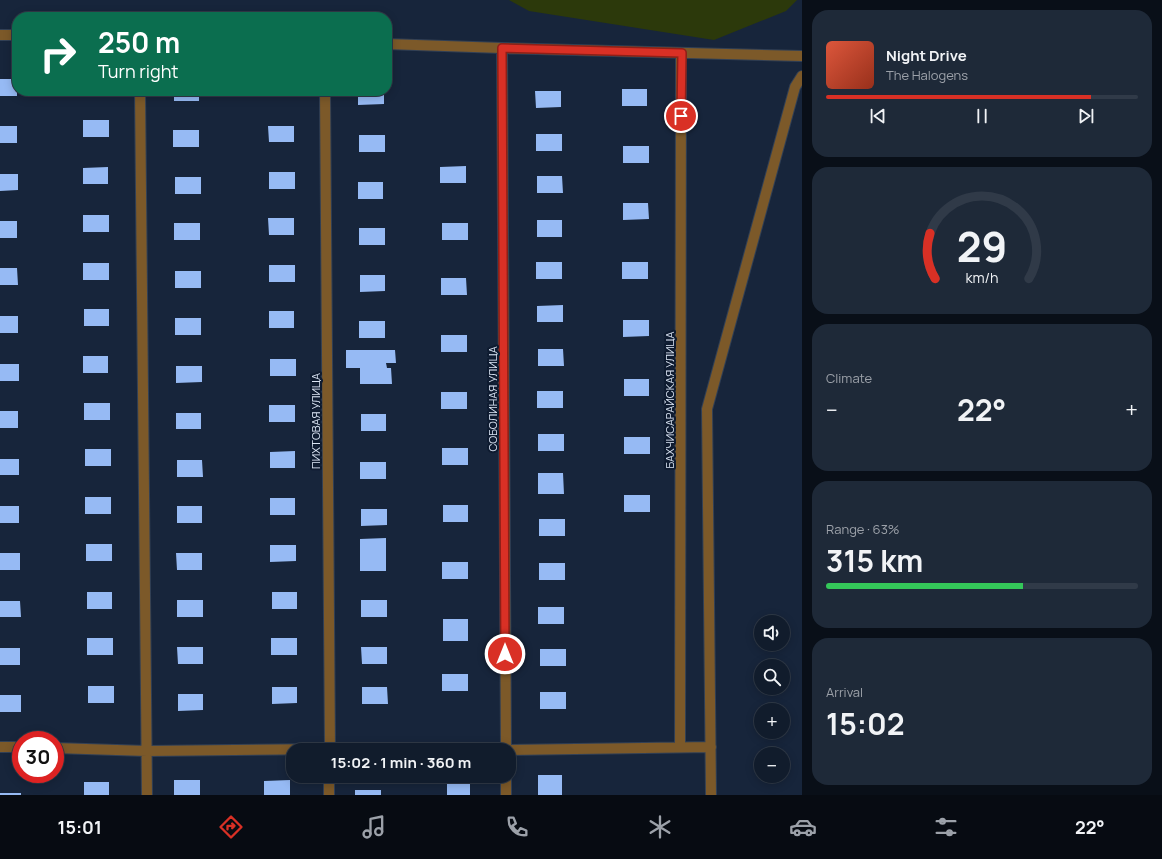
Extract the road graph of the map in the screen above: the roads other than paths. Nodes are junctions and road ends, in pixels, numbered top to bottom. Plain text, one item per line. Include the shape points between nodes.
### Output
1 (0, 35) edge
2 (12, 35) edge
3 (392, 44) edge
4 (502, 48) junction
5 (682, 53) junction
6 (802, 56) edge
7 (802, 76) edge
8 (140, 96) edge
9 (325, 96) edge
10 (330, 743) edge
11 (506, 743) edge
12 (711, 746) junction
13 (0, 747) edge
14 (12, 747) edge
15 (680, 747) junction
16 (64, 748) edge
17 (286, 749) edge
18 (516, 750) edge
19 (147, 751) junction
20 (329, 783) edge
21 (506, 783) edge
22 (147, 795) edge
23 (329, 795) edge
24 (506, 795) edge
25 (711, 795) edge

1 - 2 street
3 - 4 street
4 - 5 street
4 - 11 street, СОБОЛИНАЯ УЛИЦА
5 - 6 street
5 - 15 street, БАХЧИСАРАЙСКАЯ УЛИЦА
7 - 12 street via 795,87 708,409
8 - 19 street
9 - 10 street, ПИХТОВАЯ УЛИЦА
12 - 15 street
12 - 25 street
13 - 14 street
15 - 18 street
16 - 19 street
17 - 19 street
19 - 22 street
20 - 23 street
21 - 24 street

